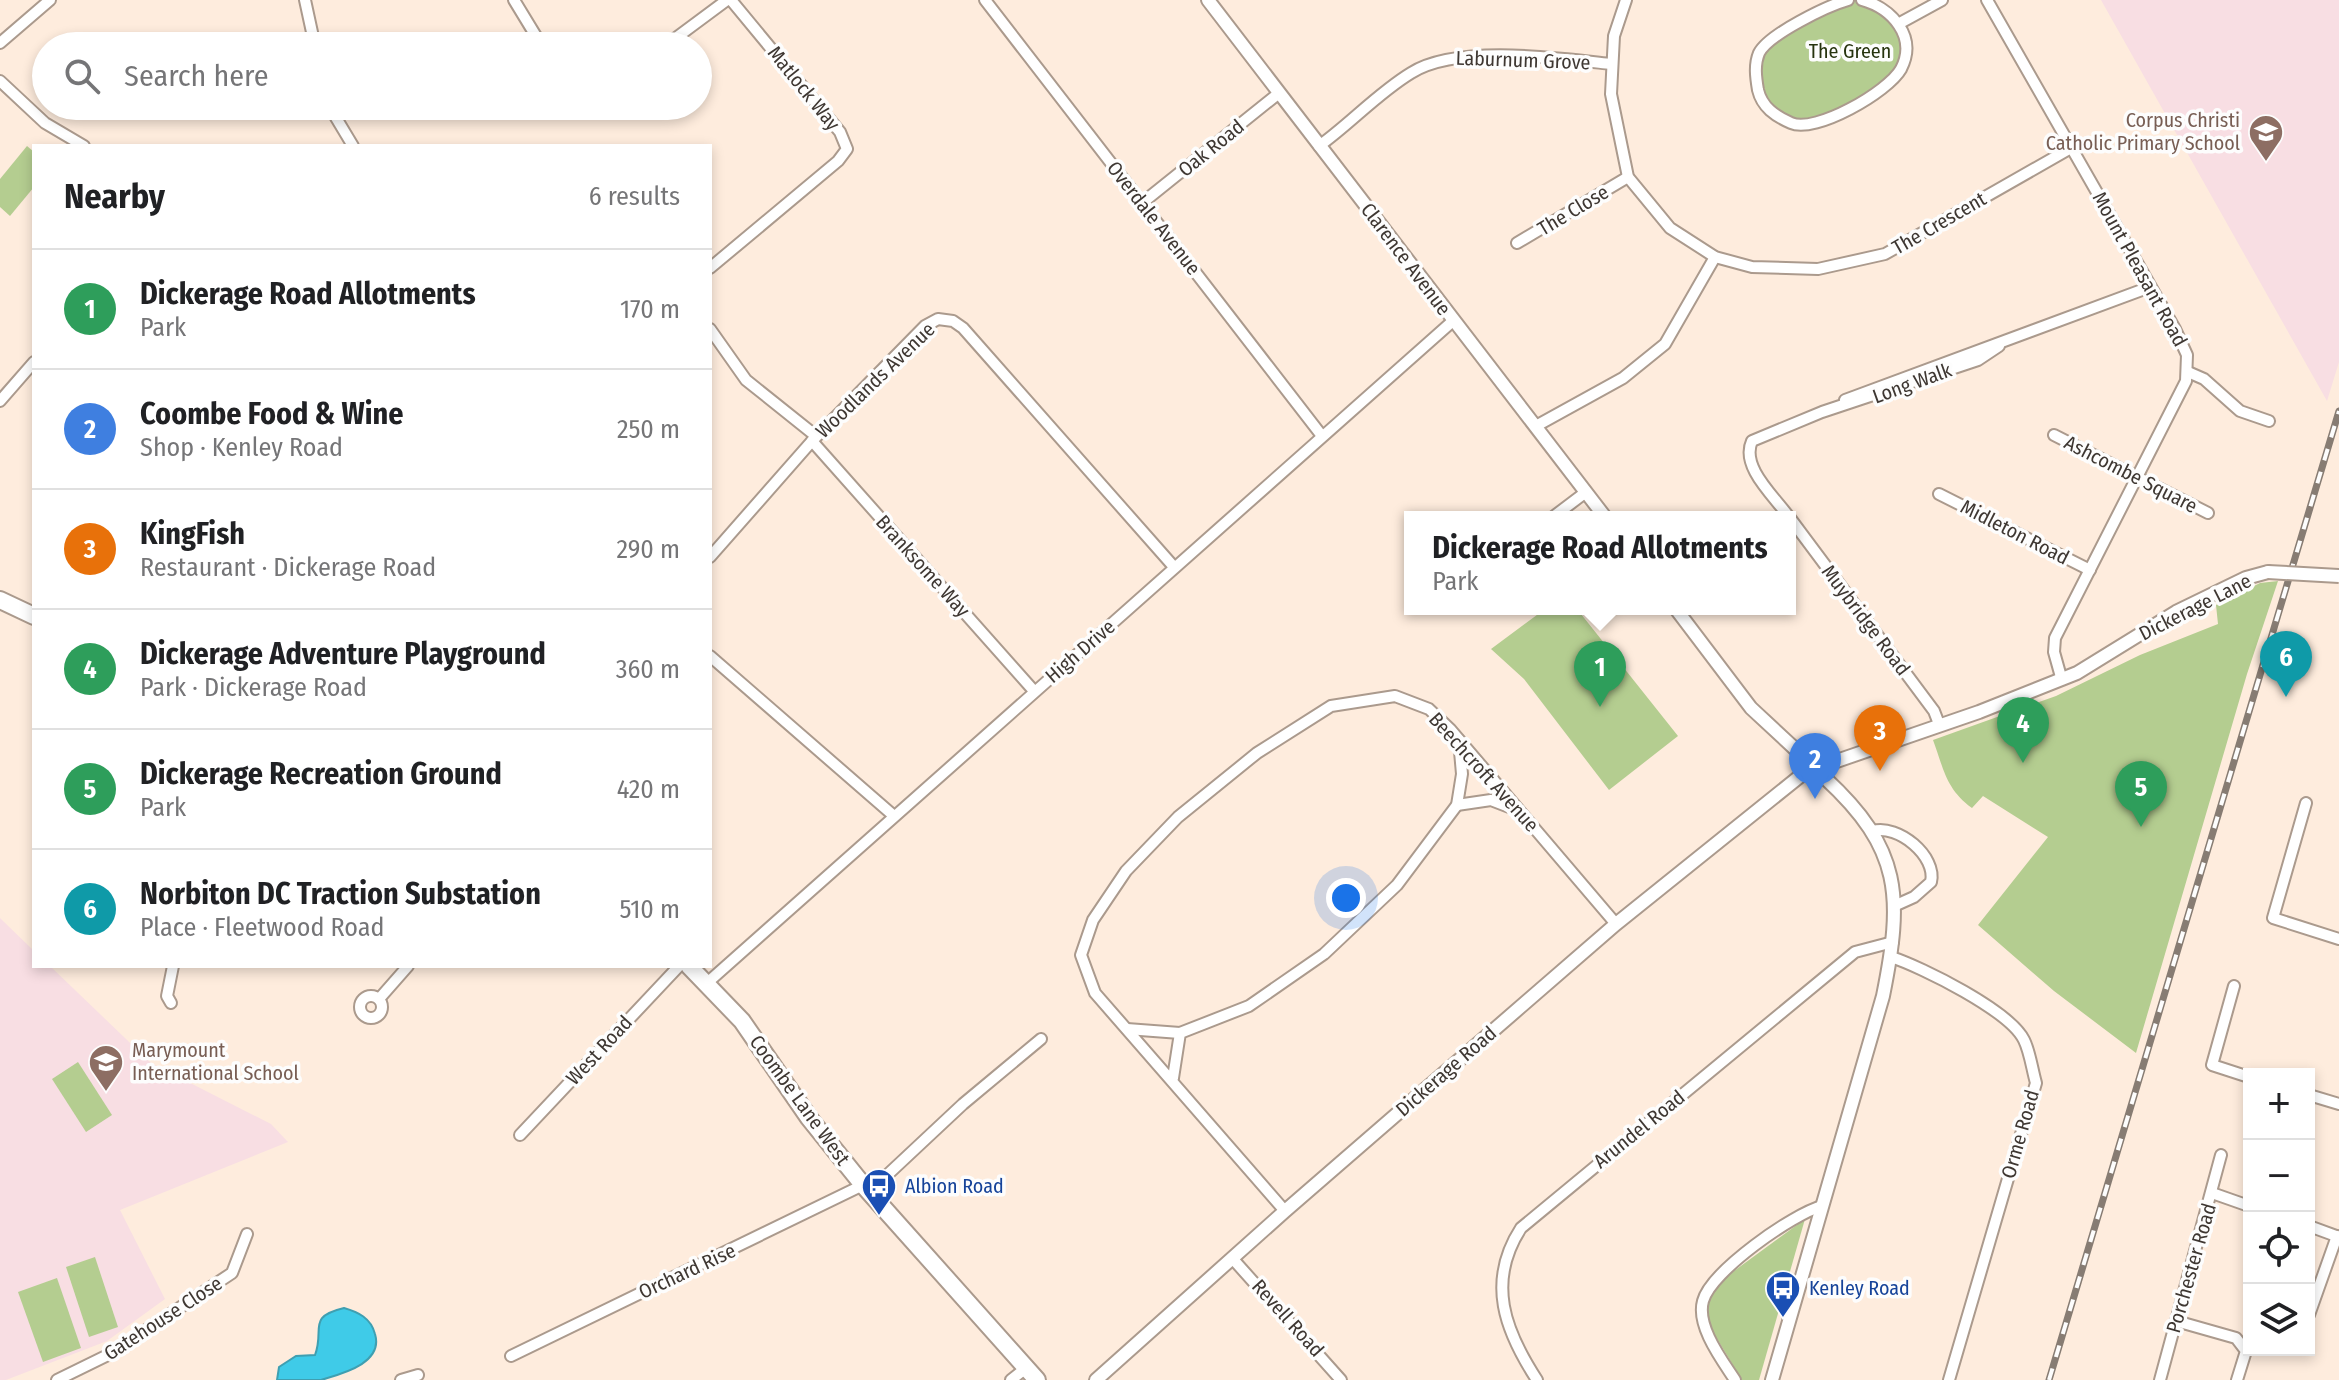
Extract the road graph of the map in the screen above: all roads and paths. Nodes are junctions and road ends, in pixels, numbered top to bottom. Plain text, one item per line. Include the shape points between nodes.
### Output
1 (50, 0) edge
2 (305, 0) edge
3 (514, 0) edge
4 (729, 0) edge
5 (985, 0) edge
6 (1208, 0) edge
7 (1626, 0) edge
8 (1848, 0) edge
9 (1862, 0) edge
10 (1942, 0) edge
11 (1987, 0) edge
12 (1900, 23) junction
13 (312, 32) edge
14 (533, 32) edge
15 (684, 32) edge
16 (0, 43) edge
17 (1611, 64) junction
18 (0, 81) edge
19 (1279, 93) junction
20 (32, 111) edge
21 (42, 120) edge
22 (337, 120) edge
23 (81, 144) edge
24 (352, 144) edge
25 (1319, 146) junction
26 (2071, 148) junction
27 (1628, 177) junction
28 (1142, 203) junction
29 (1517, 243) dead end
30 (1715, 257) junction
31 (712, 266) edge
32 (2150, 287) junction
33 (1454, 320) junction
34 (712, 332) edge
35 (32, 364) edge
36 (2188, 372) junction
37 (0, 401) edge
38 (2269, 421) dead end
39 (1536, 426) junction
40 (2054, 435) dead end
41 (1322, 436) junction
42 (814, 439) junction
43 (1747, 451) joint
44 (2139, 478) junction
45 (1586, 492) junction
46 (1939, 494) dead end
47 (1561, 511) edge
48 (1600, 511) edge
49 (1785, 511) edge
50 (2208, 513) dead end
51 (1796, 525) edge
52 (712, 555) edge
53 (1174, 567) junction
54 (2090, 570) junction
55 (2339, 576) edge
56 (0, 600) edge
57 (32, 615) edge
58 (1681, 615) edge
59 (712, 658) edge
60 (2061, 677) junction
61 (1034, 691) junction
62 (1939, 724) junction
63 (1459, 740) junction
64 (1828, 764) junction
65 (1806, 767) junction
66 (1825, 778) junction
67 (2306, 803) dead end
68 (1457, 805) junction
69 (1521, 811) junction
70 (894, 816) junction
71 (1873, 831) junction
72 (1894, 906) junction
73 (1616, 924) junction
74 (2339, 939) edge
75 (1893, 942) junction
76 (1891, 957) junction
77 (173, 968) edge
78 (406, 968) edge
79 (677, 968) edge
80 (691, 968) edge
81 (707, 983) junction
82 (2234, 986) dead end
83 (379, 999) dead end
84 (171, 1003) dead end
85 (1127, 1029) junction
86 (1180, 1033) junction
87 (1041, 1039) dead end
88 (2243, 1075) edge
89 (1173, 1078) junction
90 (2315, 1097) edge
91 (2339, 1104) edge
92 (520, 1135) dead end
93 (2221, 1155) dead end
94 (866, 1188) junction
95 (2212, 1193) junction
96 (2243, 1204) edge
97 (1822, 1206) junction
98 (1285, 1211) junction
99 (2315, 1228) edge
100 (247, 1234) dead end
101 (2338, 1237) edge
102 (1232, 1258) junction
103 (2315, 1299) edge
104 (2176, 1321) junction
105 (511, 1356) dead end
106 (1031, 1374) edge
107 (418, 1375) dead end
108 (57, 1380) edge
109 (401, 1380) edge
110 (1011, 1380) edge
111 (1096, 1380) edge
112 (1341, 1380) edge
113 (1537, 1380) edge
114 (1735, 1380) edge
115 (1772, 1380) edge
116 (1949, 1380) edge
117 (2160, 1380) edge
118 (2237, 1380) edge

1 - 16 street
2 - 13 street
3 - 14 street
4 - 15 street
4 - 31 street, Matlock Way via 840,132 847,149
5 - 28 street, Overdale Avenue
6 - 19 street, Clarence Avenue
7 - 17 street, The Crescent
8 - 12 street via 1772,39 1759,53 1755,75 1761,101 1776,116 1800,127 1820,124 1883,88 1902,68 1905,42
9 - 12 street via 1878,5
10 - 12 street
11 - 26 street, Mount Pleasant Road
17 - 25 street, Laburnum Grove via 1469,55 1437,60 1401,79
17 - 27 street, The Crescent via 1611,94
18 - 20 street
19 - 25 street, Clarence Avenue
19 - 28 street, Oak Road
21 - 23 street
22 - 24 street
25 - 33 street, Clarence Avenue
26 - 30 street, The Crescent via 1885,254 1818,269 1752,267
26 - 32 street, Mount Pleasant Road
27 - 29 street, The Close
27 - 30 street, The Crescent via 1670,228
28 - 41 street, Overdale Avenue
30 - 39 street via 1665,344 1623,378
32 - 36 street, Mount Pleasant Road via 2185,348
32 - 43 street, Long Walk via 1999,346 1918,371 1759,436
33 - 39 street, Clarence Avenue
33 - 41 street, High Drive
34 - 42 street, Branksome Way via 746,380
35 - 37 street
36 - 38 street via 2240,411
36 - 44 street, Mount Pleasant Road
39 - 45 street, Clarence Avenue
40 - 44 street, Ashcombe Square
41 - 53 street, High Drive
42 - 52 street, Woodlands Avenue
42 - 53 street, Woodlands Avenue via 925,326 938,319 953,321
42 - 61 street, Branksome Way
43 - 49 street, Muybridge Road via 1749,463
44 - 50 street, Ashcombe Square
44 - 54 street, Mount Pleasant Road
45 - 47 street
45 - 48 street, Clarence Avenue
46 - 54 street, Midleton Road
51 - 62 street, Muybridge Road
53 - 61 street, High Drive
54 - 60 street, Mount Pleasant Road via 2055,638
55 - 60 street, Dickerage Lane, bridge via 2268,572 2246,578 2176,612 2088,668
56 - 57 main road
58 - 65 street via 1751,708
59 - 70 street
60 - 62 street
61 - 70 street, High Drive
62 - 64 street
63 - 68 street via 1462,774
63 - 69 street, Beechcroft Avenue
63 - 85 street, Beechcroft Avenue via 1429,709 1395,696 1331,706 1257,753 1178,817 1126,871 1093,920 1081,955 1095,993
64 - 65 street via 1820,757
64 - 66 street
65 - 66 street via 1813,781
65 - 73 street, Dickerage Road
66 - 71 street
67 - 74 street via 2273,918
68 - 69 street via 1491,800
68 - 86 street via 1397,885 1324,954 1249,1006
69 - 73 street, Beechcroft Avenue
70 - 81 street, High Drive
71 - 72 street via 1888,864
71 - 72 street via 1895,833 1925,854 1932,869 1931,882
72 - 75 street
73 - 98 street, Dickerage Road
75 - 76 street
75 - 113 street, Arundel Road via 1855,952 1521,1228 1505,1258 1502,1304 1511,1337
76 - 97 street
76 - 116 street, Orme Road via 1926,969 2024,1038 2036,1083
77 - 84 street via 167,996
78 - 83 street
79 - 92 street, West Road
80 - 81 main road, Coombe Lane West
81 - 94 main road, Coombe Lane West via 755,1037 801,1108
82 - 88 street via 2212,1065
85 - 86 street
85 - 89 street, Beechcroft Avenue
86 - 89 street
87 - 94 street
89 - 98 street, Beechcroft Avenue
90 - 91 street
93 - 95 street, Porchester Road
94 - 105 street, Orchard Rise
94 - 106 main road, Coombe Lane West
95 - 96 street
95 - 104 street, Porchester Road
97 - 114 street via 1802,1212 1730,1267 1702,1303 1705,1327
97 - 115 street
98 - 102 street, Dickerage Road
99 - 101 street
100 - 108 street, Gatehouse Close via 232,1273 110,1354
101 - 103 street
102 - 111 street, Dickerage Road
102 - 112 street, Revell Road
104 - 117 street, Porchester Road
104 - 118 street via 2236,1338 2246,1351
106 - 110 street
107 - 109 street

